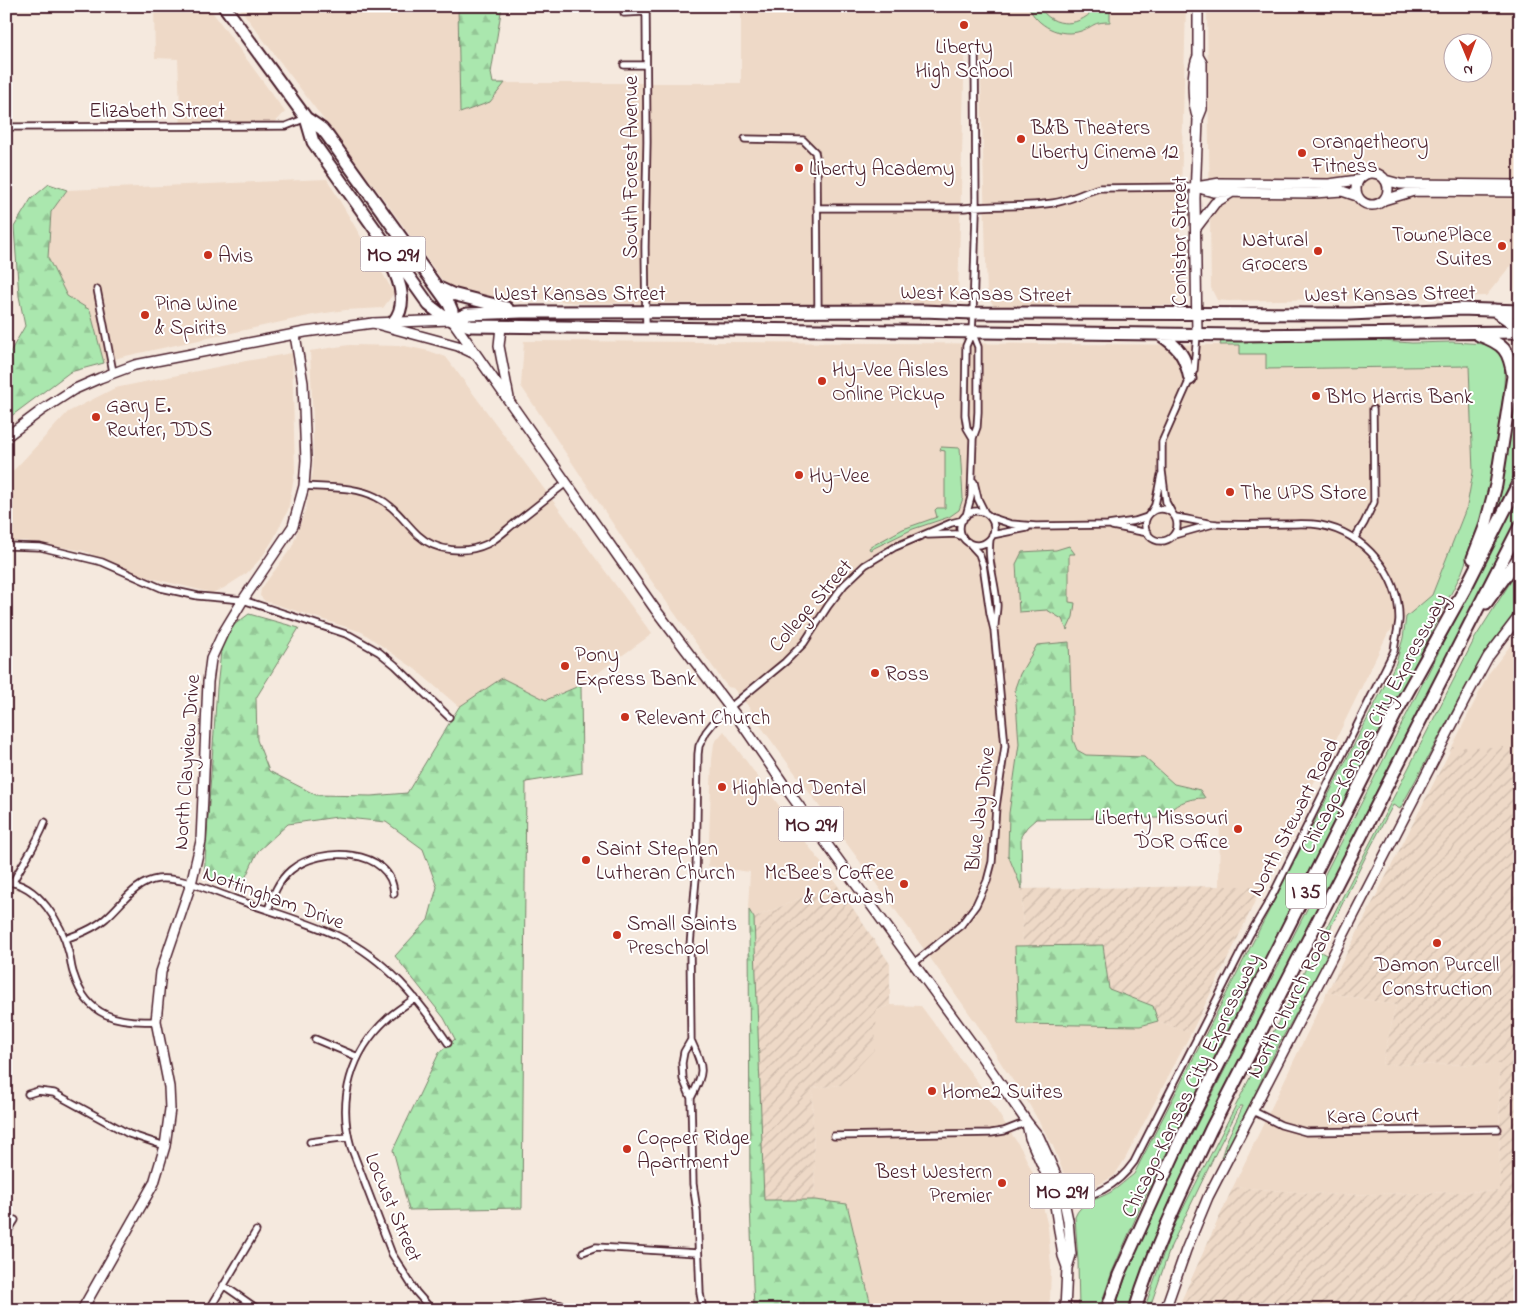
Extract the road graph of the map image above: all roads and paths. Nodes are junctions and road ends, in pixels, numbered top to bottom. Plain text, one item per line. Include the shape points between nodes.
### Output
1 (224, 6) edge
2 (1198, 6) edge
3 (646, 9) edge
4 (624, 13) dead end
5 (975, 49) dead end
6 (624, 65) dead end
7 (646, 65) junction
8 (306, 118) junction
9 (6, 126) edge
10 (745, 138) dead end
11 (1358, 180) junction
12 (1385, 180) junction
13 (1520, 185) edge
14 (1196, 187) junction
15 (1520, 192) edge
16 (1231, 193) junction
17 (1357, 196) junction
18 (1384, 200) junction
19 (976, 206) junction
20 (817, 208) junction
21 (1196, 228) junction
22 (376, 230) junction
23 (435, 284) junction
24 (97, 289) dead end
25 (1518, 309) edge
26 (1494, 310) junction
27 (818, 311) junction
28 (521, 312) junction
29 (646, 312) junction
30 (973, 313) junction
31 (1196, 314) junction
32 (452, 320) junction
33 (394, 321) junction
34 (373, 323) junction
35 (501, 327) junction
36 (646, 328) junction
37 (1520, 328) edge
38 (972, 332) junction
39 (1470, 332) junction
40 (1520, 332) edge
41 (1159, 334) junction
42 (1197, 334) junction
43 (295, 335) junction
44 (477, 355) junction
45 (1520, 364) edge
46 (113, 372) junction
47 (1512, 376) junction
48 (1190, 379) junction
49 (509, 400) junction
50 (1373, 410) dead end
51 (6, 438) edge
52 (973, 438) junction
53 (1162, 471) junction
54 (972, 475) junction
55 (1520, 480) edge
56 (566, 483) junction
57 (304, 486) junction
58 (985, 513) junction
59 (1149, 514) junction
60 (1174, 515) junction
61 (990, 517) junction
62 (964, 518) junction
63 (1216, 524) junction
64 (1108, 525) junction
65 (1036, 526) junction
66 (1520, 526) edge
67 (1148, 533) junction
68 (1174, 534) junction
69 (924, 536) junction
70 (991, 537) junction
71 (1354, 538) junction
72 (966, 540) junction
73 (6, 546) edge
74 (1520, 556) edge
75 (1467, 585) junction
76 (243, 600) junction
77 (1520, 615) edge
78 (1471, 622) junction
79 (994, 630) junction
80 (729, 707) junction
81 (448, 717) dead end
82 (45, 822) dead end
83 (10, 882) edge
84 (191, 884) junction
85 (394, 894) dead end
86 (268, 910) junction
87 (65, 939) junction
88 (914, 963) junction
89 (415, 998) junction
90 (156, 1021) junction
91 (315, 1039) dead end
92 (691, 1040) junction
93 (448, 1043) dead end
94 (358, 1056) junction
95 (28, 1094) dead end
96 (691, 1098) junction
97 (1253, 1111) junction
98 (1027, 1122) junction
99 (1498, 1130) dead end
100 (834, 1136) dead end
101 (348, 1137) junction
102 (310, 1142) dead end
103 (166, 1146) junction
104 (1065, 1202) junction
105 (15, 1220) dead end
106 (256, 1231) dead end
107 (6, 1234) edge
108 (583, 1252) dead end
109 (698, 1253) junction
110 (1067, 1268) junction
111 (223, 1285) junction
112 (82, 1310) edge
113 (208, 1310) edge
114 (259, 1310) edge
115 (432, 1310) edge
116 (502, 1310) edge
117 (574, 1310) edge
118 (703, 1310) edge
119 (1065, 1310) edge
120 (1108, 1310) edge
121 (1135, 1310) edge
122 (1165, 1310) edge

1 - 8 highway, MO 291
2 - 14 main road, Conistor Street via 1202,109 1198,119
3 - 4 street
3 - 7 street, South Forest Avenue
5 - 19 street
6 - 7 street
7 - 29 street, South Forest Avenue
8 - 9 street, Elizabeth Street via 286,126
8 - 22 highway, MO 291 via 313,142
8 - 23 highway, MO 291 via 327,135
10 - 20 street via 803,140 812,148 818,162
11 - 12 main road via 1372,173
11 - 14 main road via 1329,184 1220,183
11 - 17 main road
12 - 13 main road via 1400,184
12 - 18 main road via 1388,190
14 - 16 main road
14 - 19 street via 1100,188 1047,204
14 - 21 main road, Conistor Street
15 - 18 main road via 1414,191
16 - 17 main road via 1342,191
16 - 21 main road via 1215,203
17 - 18 main road via 1369,205
19 - 20 street
19 - 30 street
20 - 27 street
21 - 31 main road, Conistor Street
22 - 32 highway, MO 291 via 429,305
22 - 33 highway via 400,286 401,309
23 - 28 highway via 452,294
23 - 32 highway, MO 291 via 449,304
24 - 46 street
25 - 26 highway, West Kansas Street
26 - 31 highway, West Kansas Street
26 - 37 highway
27 - 29 highway, West Kansas Street
27 - 30 highway, West Kansas Street
28 - 29 highway, West Kansas Street
28 - 32 highway, West Kansas Street via 467,314
29 - 36 street, South Forest Avenue
30 - 31 highway, West Kansas Street
30 - 38 street
31 - 42 main road, Conistor Street
32 - 33 main road, West Kansas Street
32 - 35 highway, West Kansas Street via 470,326
32 - 44 main road, MO 291
33 - 34 main road, West Kansas Street
34 - 43 main road, West Kansas Street
34 - 44 main road via 458,346
35 - 36 highway, West Kansas Street
35 - 49 main road via 500,346
36 - 38 highway, West Kansas Street
38 - 41 highway, West Kansas Street
38 - 52 street via 978,346 978,427
38 - 52 street via 966,346 965,415
39 - 40 highway, West Kansas Street
39 - 42 highway, West Kansas Street
39 - 47 highway via 1500,345 1510,358
41 - 42 highway, West Kansas Street
41 - 48 highway via 1182,353
42 - 48 street via 1196,360
43 - 46 main road, West Kansas Street via 149,361
43 - 57 main road, North Clayview Drive via 303,383
44 - 49 main road, MO 291
45 - 47 highway
46 - 51 main road, West Kansas Street via 63,396
47 - 75 highway via 1496,485
48 - 53 street via 1162,442
49 - 56 main road, MO 291
50 - 71 street via 1374,502
52 - 54 street
53 - 59 street via 1155,505
53 - 60 street via 1166,502
54 - 58 street
54 - 62 street via 971,497
55 - 75 highway, Chicago-Kansas City Expressway / I 35
56 - 57 street via 494,540 460,550 426,541 394,508 367,493
56 - 80 main road, MO 291
57 - 76 main road, North Clayview Drive via 293,526
58 - 61 street
58 - 62 street via 975,511
59 - 60 street via 1160,509 1169,510
59 - 64 street via 1135,521
59 - 67 street via 1145,525
60 - 63 street, North Stewart Road
60 - 68 street via 1178,526
61 - 65 street via 1011,524
61 - 70 street via 994,526
62 - 69 street, College Street
62 - 72 street via 961,529
63 - 68 street, North Stewart Road
63 - 71 street, North Stewart Road via 1312,524 1338,530
64 - 65 street
64 - 67 street
65 - 70 street
66 - 78 highway, Chicago-Kansas City Expressway / I 35
67 - 68 street via 1162,541
69 - 72 street, College Street via 956,534
69 - 80 street, College Street via 895,547 866,565 844,585 804,643
70 - 72 street via 979,544
70 - 79 street, Blue Jay Drive via 988,550 997,606
71 - 104 street, North Stewart Road via 1383,567 1392,585 1398,620 1394,651 1134,1162 1121,1178 1104,1190
72 - 79 street, Blue Jay Drive via 980,554
73 - 76 street via 40,547 102,562 161,588 198,596
74 - 78 highway
75 - 120 highway, Chicago-Kansas City Expressway / I 35 via 1397,711 1180,1141 1119,1275
76 - 81 street via 350,635 368,645 396,665
76 - 84 main road, North Clayview Drive via 211,659 201,841
77 - 97 main road, North Church Road via 1488,658 1469,692
78 - 121 highway, Chicago-Kansas City Expressway / I 35 via 1211,1129 1168,1222
79 - 88 street, Blue Jay Drive via 1005,746 992,862 976,905 961,925
80 - 88 main road, MO 291
80 - 92 street, College Street via 706,732 698,754 696,878 690,944
82 - 83 street via 39,840
83 - 87 street via 38,897
84 - 86 street, Nottingham Drive
84 - 87 street, Nottingham Drive via 158,879 147,882 135,888 104,920
84 - 90 main road, North Clayview Drive via 161,972
85 - 86 street via 392,880 374,862 353,856 328,855 307,860 290,871 277,887
86 - 89 street, Nottingham Drive via 354,945 380,964
87 - 90 street via 78,988 90,1004 118,1020
88 - 98 main road, MO 291
89 - 93 street, Nottingham Drive
89 - 94 street, Locust Street via 383,1023
90 - 103 main road, North Clayview Drive via 169,1090
91 - 94 street
92 - 96 street via 682,1063 682,1079
92 - 96 street via 701,1063 702,1075
94 - 101 street, Locust Street via 346,1093
95 - 103 street via 38,1091 54,1093 129,1134
96 - 109 street
97 - 99 street, Kara Court via 1281,1125 1306,1132
97 - 122 main road, North Church Road via 1208,1197
98 - 100 street via 1004,1131 976,1134
98 - 104 main road, MO 291 via 1046,1150
98 - 110 main road, MO 291 via 1055,1205
101 - 102 street, Locust Street
101 - 115 street, Locust Street via 392,1254 416,1292
103 - 112 main road, North Clayview Drive via 154,1183
104 - 110 main road, MO 291 via 1071,1245
105 - 107 street
106 - 111 street
108 - 109 street via 596,1247
109 - 118 street
110 - 119 main road, MO 291
111 - 113 street
111 - 114 street
116 - 117 street via 547,1302

